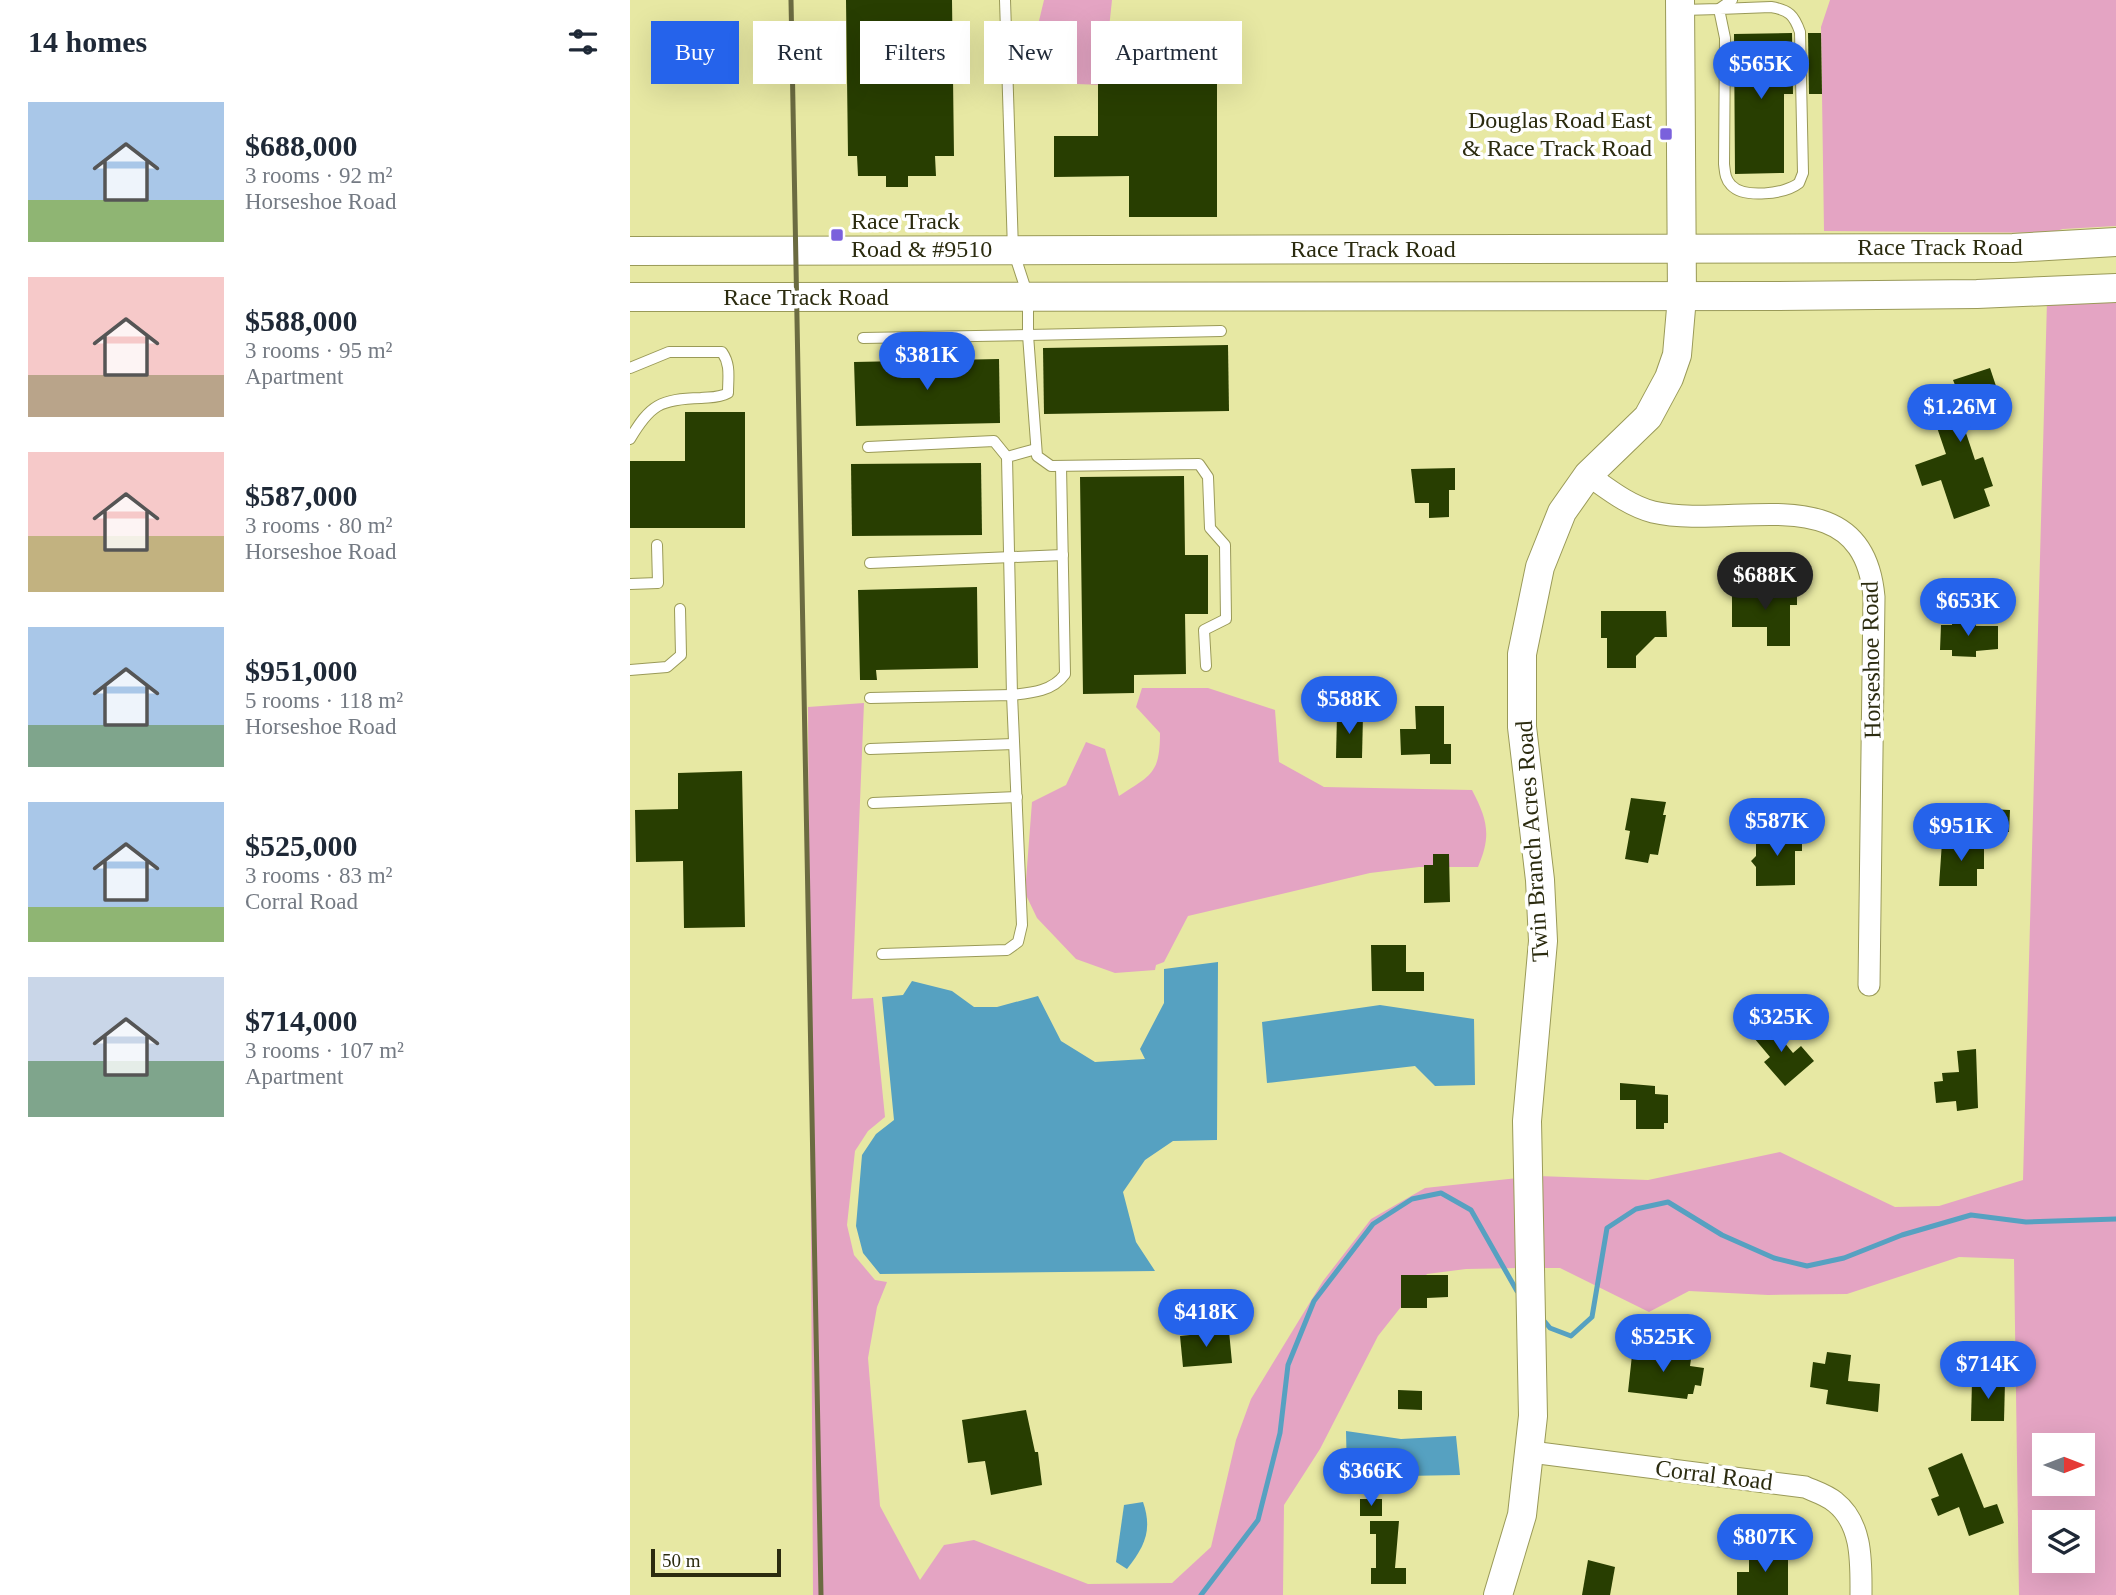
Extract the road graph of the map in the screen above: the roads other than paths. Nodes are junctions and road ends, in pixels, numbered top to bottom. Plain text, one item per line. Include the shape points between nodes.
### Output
1 (1005, 0) edge
2 (1732, 0) edge
3 (1680, 5) edge
4 (1719, 9) junction
5 (2116, 242) edge
6 (1681, 248) junction
7 (1013, 250) junction
8 (630, 251) edge
9 (2116, 288) edge
10 (1028, 296) junction
11 (630, 297) edge
12 (1682, 297) junction
13 (1221, 331) dead end
14 (1028, 335) junction
15 (863, 338) dead end
16 (630, 368) edge
17 (630, 439) edge
18 (868, 447) dead end
19 (1036, 449) junction
20 (1007, 457) junction
21 (1061, 466) junction
22 (1588, 475) junction
23 (657, 545) dead end
24 (1063, 555) junction
25 (1009, 557) junction
26 (870, 563) dead end
27 (630, 584) edge
28 (680, 609) dead end
29 (1206, 666) dead end
30 (630, 670) edge
31 (1012, 695) junction
32 (870, 698) dead end
33 (1014, 744) junction
34 (870, 749) dead end
35 (1017, 797) junction
36 (873, 803) dead end
37 (882, 954) dead end
38 (1870, 985) dead end
39 (1531, 1452) junction
40 (1499, 1595) edge
41 (1861, 1595) edge

1 - 7 lane
2 - 4 lane
3 - 4 lane
3 - 6 main road, Twin Branch Acres Road
4 - 4 lane via 1725,38 1725,176 1741,191 1792,188 1803,173 1800,32 1794,17 1771,7
5 - 6 main road, Race Track Road via 2013,248
6 - 7 main road, Race Track Road
6 - 12 main road, Twin Branch Acres Road
7 - 8 main road, Race Track Road
7 - 10 lane
9 - 12 main road, Race Track Road
10 - 11 main road, Race Track Road
10 - 12 main road, Race Track Road
10 - 14 lane
12 - 22 main road, Twin Branch Acres Road via 1677,355 1660,398 1633,433
13 - 14 lane
14 - 15 lane
14 - 19 lane
16 - 17 lane via 669,352 722,352 729,362 728,393 658,404 642,416
18 - 20 lane via 994,442
19 - 20 lane
19 - 21 lane via 1037,456 1051,466
20 - 25 lane
21 - 24 lane
21 - 29 lane via 1199,464 1208,477 1210,528 1225,545 1226,619 1204,630
22 - 38 street, Horseshoe Road via 1637,507 1654,512 1799,516 1833,524 1859,542 1872,575 1874,597
22 - 39 main road, Twin Branch Acres Road via 1551,537 1521,654 1522,727 1543,940 1527,1121
23 - 27 lane via 658,583
24 - 25 lane
24 - 31 lane via 1065,674 1058,685
25 - 26 lane
25 - 31 lane
28 - 30 lane via 681,655 667,667
31 - 32 lane
31 - 33 lane
33 - 34 lane
33 - 35 lane
35 - 36 lane
35 - 37 lane via 1022,925 1018,942 1007,950
39 - 40 main road, Twin Branch Acres Road via 1522,1515
39 - 41 street, Corral Road via 1805,1487 1835,1502 1855,1528

